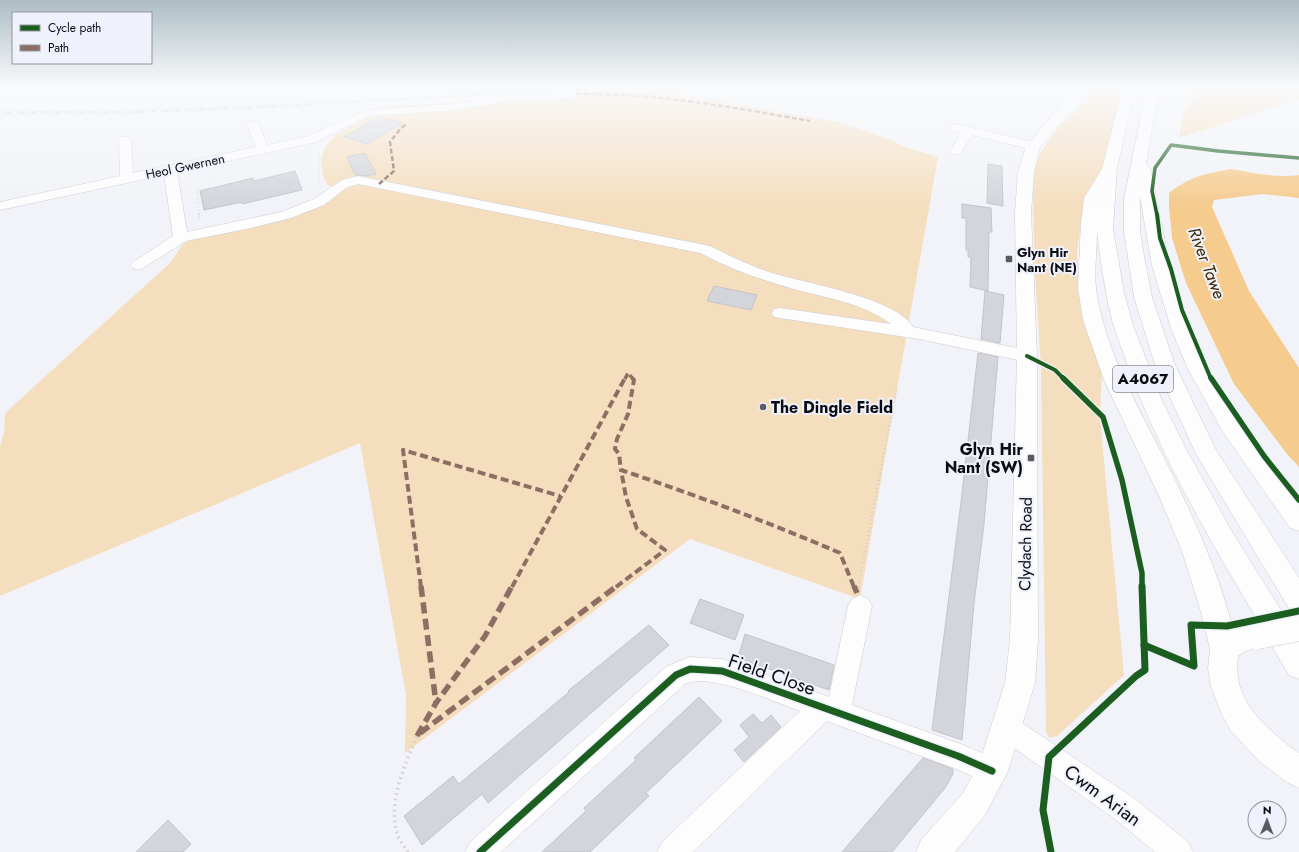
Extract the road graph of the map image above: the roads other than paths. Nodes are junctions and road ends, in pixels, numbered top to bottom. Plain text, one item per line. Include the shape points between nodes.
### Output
1 (254, 127) edge
2 (339, 127) edge
3 (1050, 127) edge
4 (1120, 127) edge
5 (1145, 127) edge
6 (956, 128) dead end
7 (968, 131) junction
8 (125, 140) dead end
9 (1033, 146) junction
10 (263, 149) junction
11 (956, 152) dead end
12 (1140, 153) junction
13 (1110, 168) junction
14 (170, 169) junction
15 (127, 178) junction
16 (0, 206) edge
17 (181, 238) junction
18 (138, 265) dead end
19 (780, 313) dead end
20 (907, 332) junction
21 (1027, 356) junction
22 (1299, 521) edge
23 (1299, 601) edge
24 (860, 606) road end
25 (1299, 626) edge
26 (1224, 649) junction
27 (1299, 665) edge
28 (830, 710) junction
29 (1006, 727) junction
30 (992, 771) junction
31 (1294, 772) edge
32 (480, 852) edge
33 (672, 852) edge
34 (933, 852) edge
35 (1178, 852) edge

1 - 10 street
2 - 10 street, Heol Gwernen via 312,139
3 - 9 main road, Clydach Road
4 - 13 main road, A4067
5 - 12 main road, A4067
6 - 7 street
7 - 9 street
7 - 11 street
8 - 15 street
9 - 21 main road, Clydach Road via 1026,172 1023,213
10 - 14 street, Heol Gwernen
12 - 22 main road via 1161,266 1182,331 1198,369 1232,426
12 - 23 main road, A4067 via 1132,199 1132,231 1141,290 1165,365 1207,454
13 - 26 main road via 1092,198 1089,222 1087,288 1093,320 1114,380 1195,551
13 - 27 main road, A4067 via 1105,229 1122,324 1135,360 1175,451 1225,543
14 - 15 street, Heol Gwernen
14 - 17 street
15 - 16 street, Heol Gwernen
17 - 18 street
17 - 20 street via 288,215 322,201 350,180 358,180 705,249 763,275 836,294 886,312 903,324
19 - 20 street
20 - 21 street
21 - 29 main road, Clydach Road via 1024,640 1020,683
24 - 28 street
25 - 26 main road, bridge via 1257,634 1238,640
26 - 31 main road via 1221,662 1229,698 1241,720 1258,741
28 - 30 street, Field Close via 958,756
28 - 32 street, Field Close via 722,671 690,669 676,675
28 - 33 street
29 - 30 main road, Clydach Road
29 - 35 street, Cwm Arian via 1125,809
30 - 34 main road, Clydach Road via 974,804

